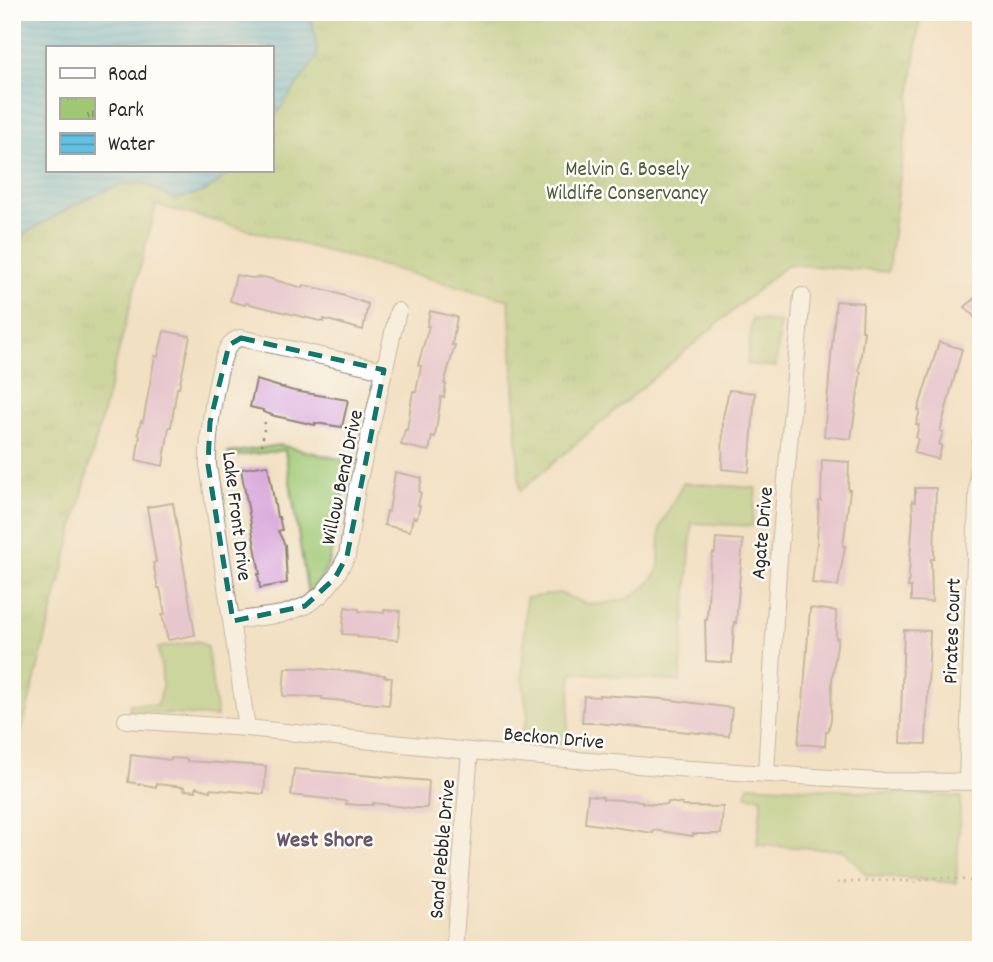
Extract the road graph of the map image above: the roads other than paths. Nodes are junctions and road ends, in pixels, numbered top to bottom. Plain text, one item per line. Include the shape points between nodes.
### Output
1 (802, 296) dead end
2 (398, 311) dead end
3 (384, 370) junction
4 (981, 441) edge
5 (979, 503) edge
6 (233, 621) junction
7 (126, 720) dead end
8 (247, 728) junction
9 (470, 751) junction
10 (766, 773) junction
11 (974, 781) edge
12 (454, 950) edge

1 - 10 street, Agate Drive
2 - 3 street, Willow Bend Drive
3 - 6 street, Willow Bend Drive via 347,556 335,578 305,606
3 - 6 street, Lake Front Drive via 241,338 229,345 207,448
4 - 5 street, Pirates Court
5 - 11 street, Pirates Court
6 - 8 street, Lake Front Drive
7 - 8 street, Beckon Drive
8 - 9 street, Beckon Drive
9 - 10 street, Beckon Drive
9 - 12 street, Sand Pebble Drive
10 - 11 street, Beckon Drive via 876,781

